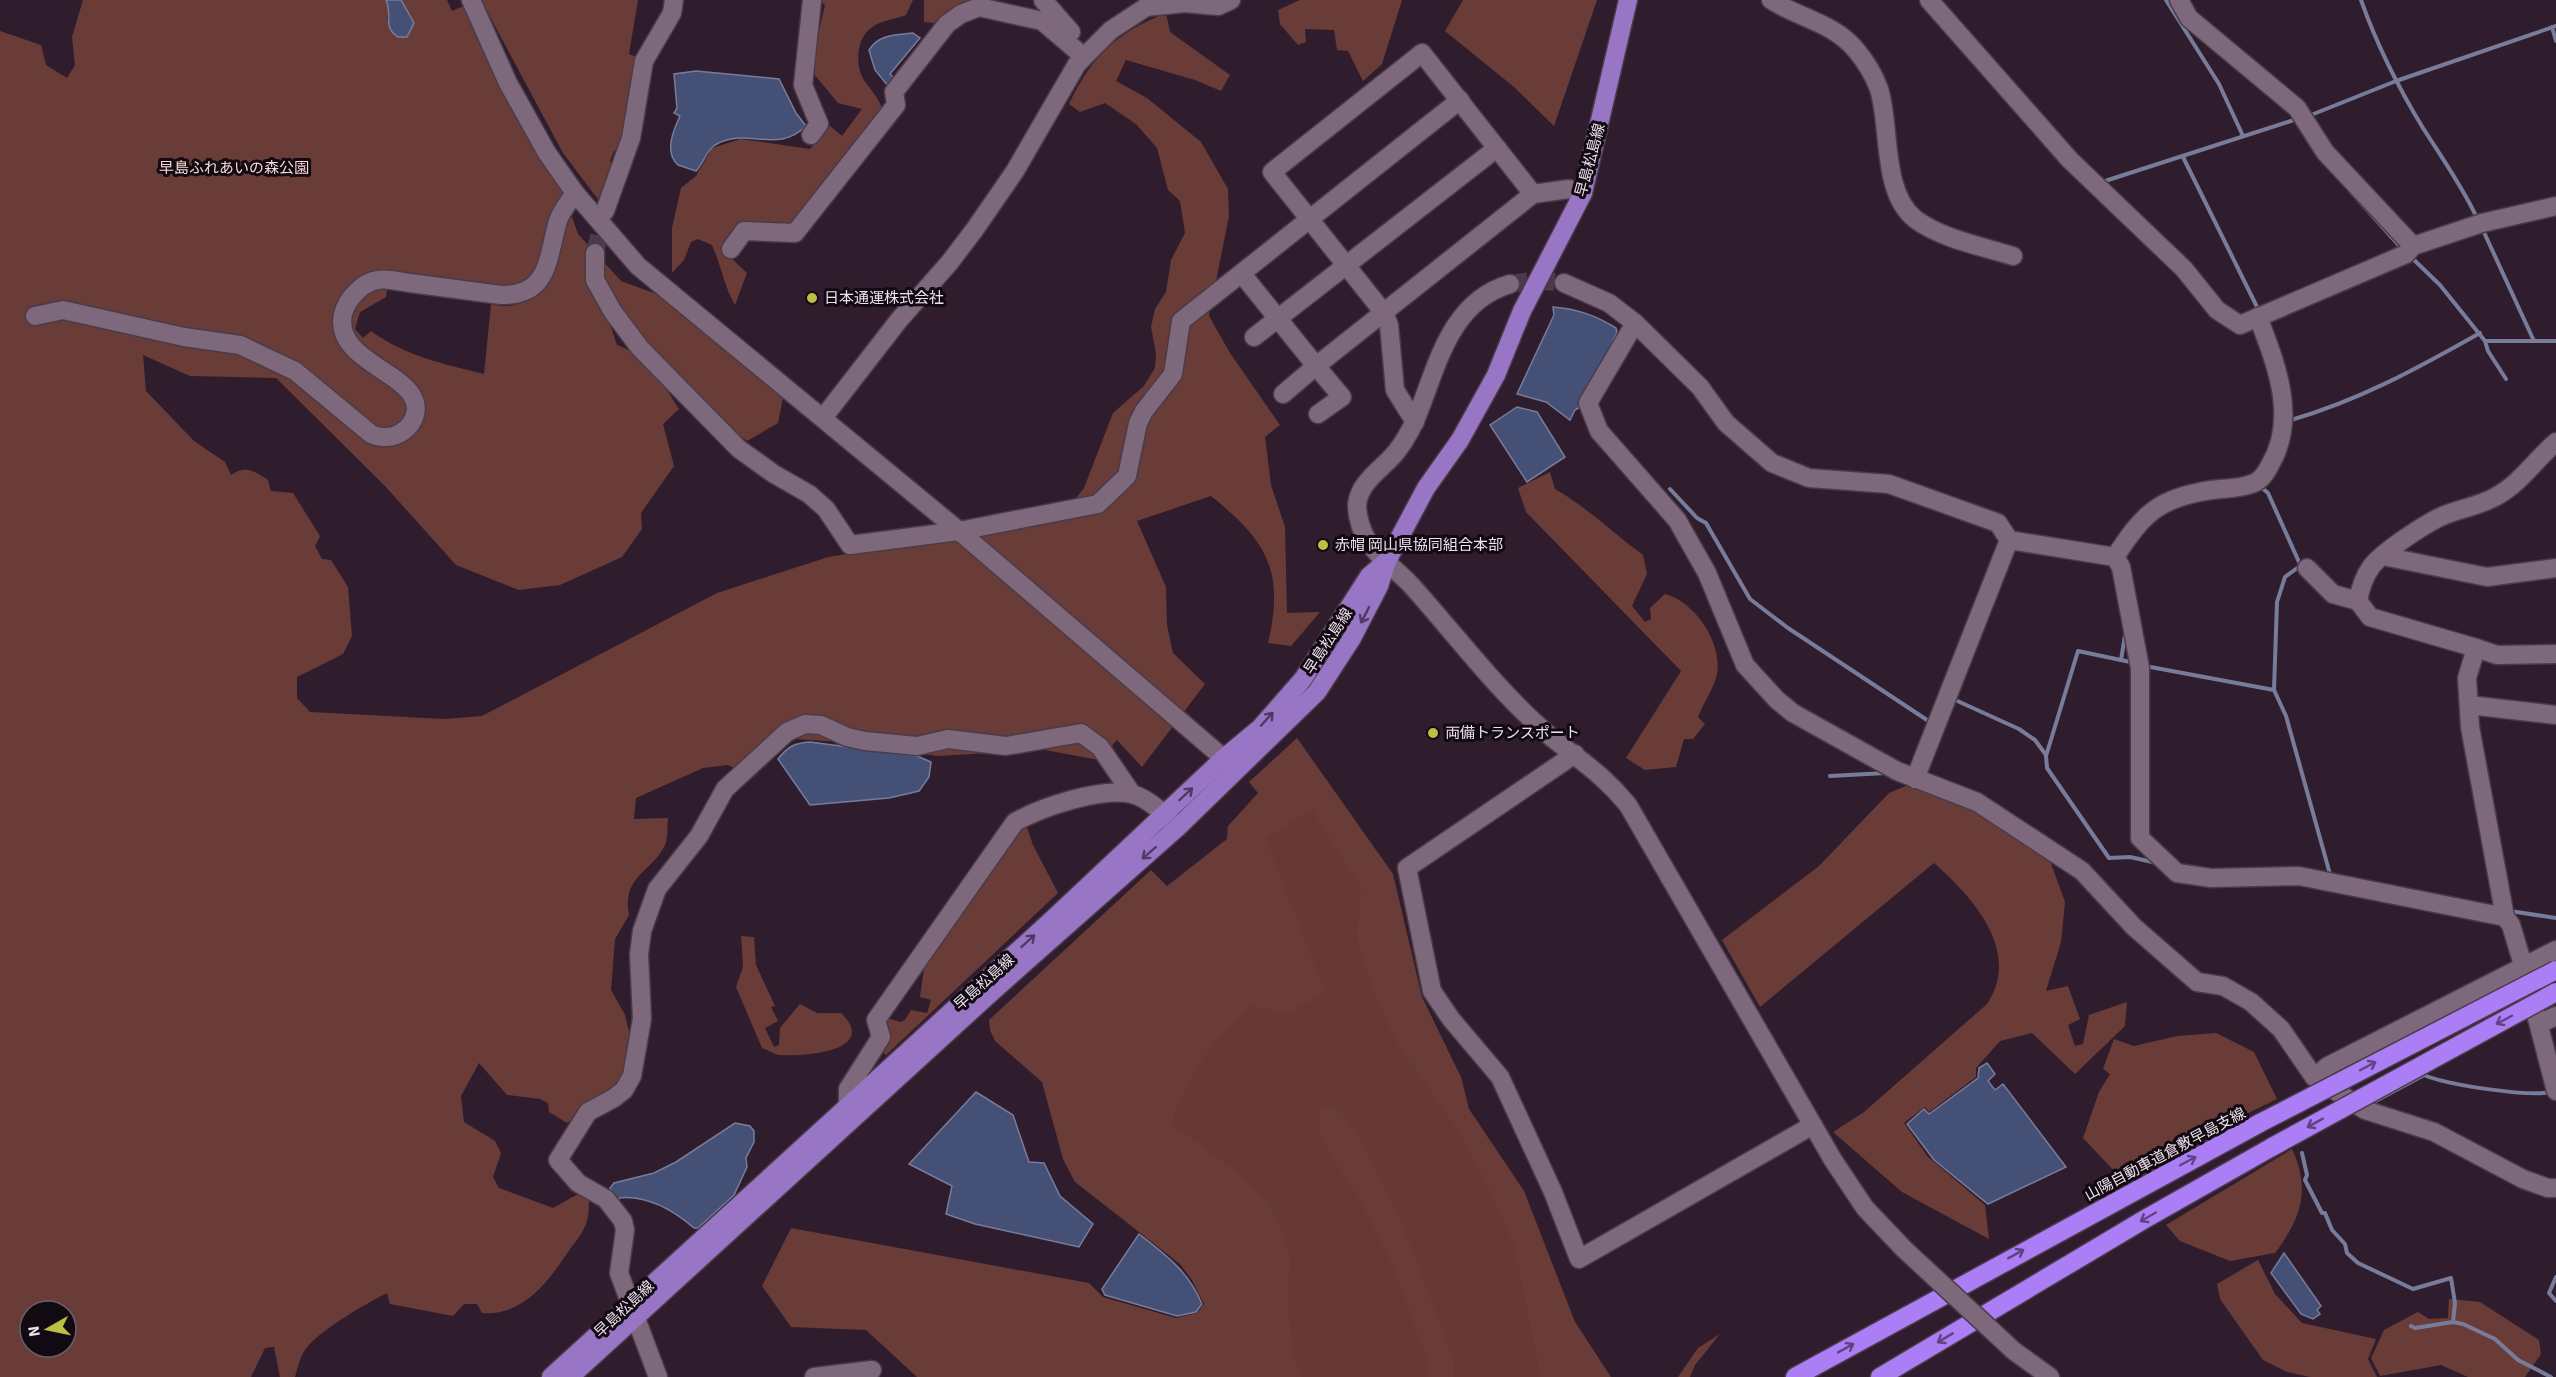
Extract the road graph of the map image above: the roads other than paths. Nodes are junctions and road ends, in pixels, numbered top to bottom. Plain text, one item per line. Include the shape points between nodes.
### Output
1 (471, 0) edge
2 (674, 0) edge
3 (812, 0) edge
4 (1042, 0) edge
5 (1231, 0) edge
6 (1628, 0) edge
7 (1771, 0) edge
8 (1929, 0) edge
9 (2179, 0) edge
10 (1151, 4) edge
11 (1085, 54) junction
12 (1460, 100) junction
13 (811, 135) dead end
14 (1497, 148) junction
15 (575, 193) junction
16 (1583, 193) junction
17 (1533, 194) junction
18 (2556, 206) edge
19 (606, 211) tunnel mouth
20 (1311, 220) junction
21 (731, 249) dead end
22 (2410, 250) junction
23 (595, 253) tunnel mouth
24 (2013, 256) dead end
25 (1347, 267) junction
26 (1242, 274) junction
27 (1564, 283) tunnel mouth
28 (1510, 284) tunnel mouth
29 (1384, 314) junction
30 (35, 316) dead end
31 (2258, 317) junction
32 (1278, 319) junction
33 (1635, 323) junction
34 (1254, 338) dead end
35 (1316, 366) junction
36 (1283, 394) dead end
37 (1318, 414) dead end
38 (823, 418) junction
39 (1415, 422) junction
40 (2556, 442) edge
41 (959, 531) junction
42 (2009, 540) junction
43 (2384, 555) junction
44 (2115, 557) junction
45 (1387, 561) junction
46 (2307, 568) dead end
47 (2556, 568) edge
48 (2358, 601) junction
49 (2476, 648) junction
50 (2556, 654) edge
51 (2469, 705) junction
52 (2556, 715) edge
53 (1575, 754) junction
54 (1224, 758) junction
55 (1238, 771) junction
56 (1915, 779) junction
57 (1132, 794) junction
58 (1164, 814) junction
59 (1177, 828) junction
60 (2505, 917) junction
61 (2556, 950) edge
62 (2523, 965) junction
63 (2556, 970) edge
64 (2556, 992) edge
65 (2556, 1016) edge
66 (2539, 1024) junction
67 (2314, 1077) junction
68 (2556, 1091) edge
69 (848, 1105) junction
70 (1813, 1125) junction
71 (2556, 1188) edge
72 (633, 1310) junction
73 (872, 1370) dead end
74 (551, 1377) edge
75 (570, 1377) edge
76 (658, 1377) edge
77 (814, 1377) edge
78 (1795, 1377) edge
79 (1880, 1377) edge
80 (2050, 1377) edge

1 - 15 street via 527,118
2 - 19 street via 672,13 644,61 632,138
3 - 13 street via 803,84 819,124
4 - 11 street
5 - 10 street via 1218,6
6 - 16 main road, 早島松島線
7 - 24 street via 1840,34 1870,67 1880,91 1895,183 1914,218 1937,231
8 - 31 street via 2070,160 2184,269 2217,310 2240,325
9 - 22 street via 2189,18 2296,108 2325,152
10 - 11 street via 1111,30
11 - 21 street via 1042,21 979,7 961,14 947,24 894,92 896,105 795,232 744,231
11 - 38 street via 975,229
12 - 14 street
12 - 20 street
12 - 20 street via 1422,52 1272,172
14 - 17 street
14 - 25 street
15 - 30 street via 558,219 549,264 529,290 501,296 378,280 349,300 343,313 346,335 367,360 414,399 414,418 395,437 371,434 295,371 240,345 184,337 63,310
15 - 38 street via 638,266
16 - 17 street via 1569,189
16 - 45 main road, 早島松島線 via 1522,311 1496,375 1460,440 1426,488
17 - 29 street
18 - 22 street via 2482,223
20 - 25 street
20 - 26 street
22 - 31 street
23 - 41 street via 595,280 640,348 739,449 809,494 826,510 850,545
25 - 29 street
25 - 32 street
26 - 32 street
26 - 41 street via 1181,321 1173,374 1138,423 1132,459 1122,482 1098,504
27 - 33 street via 1609,303
28 - 39 street via 1481,297 1458,321 1440,355
29 - 35 street
29 - 39 street via 1389,325 1395,390
31 - 44 street via 2276,367 2285,415 2282,436 2266,474 2253,484 2169,499 2132,531
32 - 34 street
32 - 35 street
33 - 42 street via 1700,387 1726,423 1772,464 1809,478 1889,484 1998,523
33 - 56 street via 1588,403 1599,431 1677,520 1707,573 1745,665 1793,713
35 - 36 street
35 - 37 street via 1342,397
38 - 41 street
39 - 45 street via 1397,451 1361,489 1359,522 1370,543
40 - 43 street via 2516,484 2494,498 2438,518
41 - 54 street
42 - 44 street
42 - 56 street
43 - 47 street via 2487,577
43 - 48 street via 2372,566
44 - 60 street via 2121,567 2139,665 2140,838 2177,873 2211,878 2299,876
45 - 53 street via 1488,675 1550,736
54 -> 45 main road, 早島松島線 via 1260,728 1303,679 1369,576
45 -> 55 main road, 早島松島線 via 1379,586 1352,638 1317,692
46 - 48 street via 2333,594
48 - 49 street via 2370,617
49 - 50 street via 2497,654
49 - 51 street via 2467,678
51 - 52 street
51 - 60 street
53 - 70 street via 1613,785 1644,829
53 - 70 street via 1407,868 1432,991 1500,1077 1579,1259
54 - 55 street
58 -> 54 main road, 早島松島線
55 - 59 main road, 早島松島線
56 - 67 street via 1977,802 2082,872 2133,927 2197,982 2223,986 2251,1002 2281,1029
57 - 58 street
57 - 69 street via 1082,798 1047,807 1015,822 876,1020 881,1038 849,1089
57 - 72 street via 1100,747 1081,733 1006,746 948,739 917,746 865,741 805,724 787,732 744,769 725,789 699,836 657,890 647,912 639,954 642,1019 632,1076 619,1094 588,1112 558,1160 578,1183 606,1199 623,1221 619,1273
58 - 59 street
69 -> 58 main road, 早島松島線
59 -> 72 main road, 早島松島線
60 - 62 street
61 - 62 street
62 - 66 street
62 - 67 street via 2328,1066
78 -> 63 highway, 山陽自動車道倉敷早島支線, bridge via 2260,1123
64 -> 79 highway, bridge via 2145,1219
65 - 66 street
66 - 68 street
67 - 71 street via 2366,1110 2434,1132 2523,1179
69 - 72 main road, 早島松島線
70 - 80 street, bridge via 1849,1186 1877,1221 2014,1351
72 - 74 main road, 早島松島線
72 - 75 main road, 早島松島線
72 - 76 street
73 - 77 street

